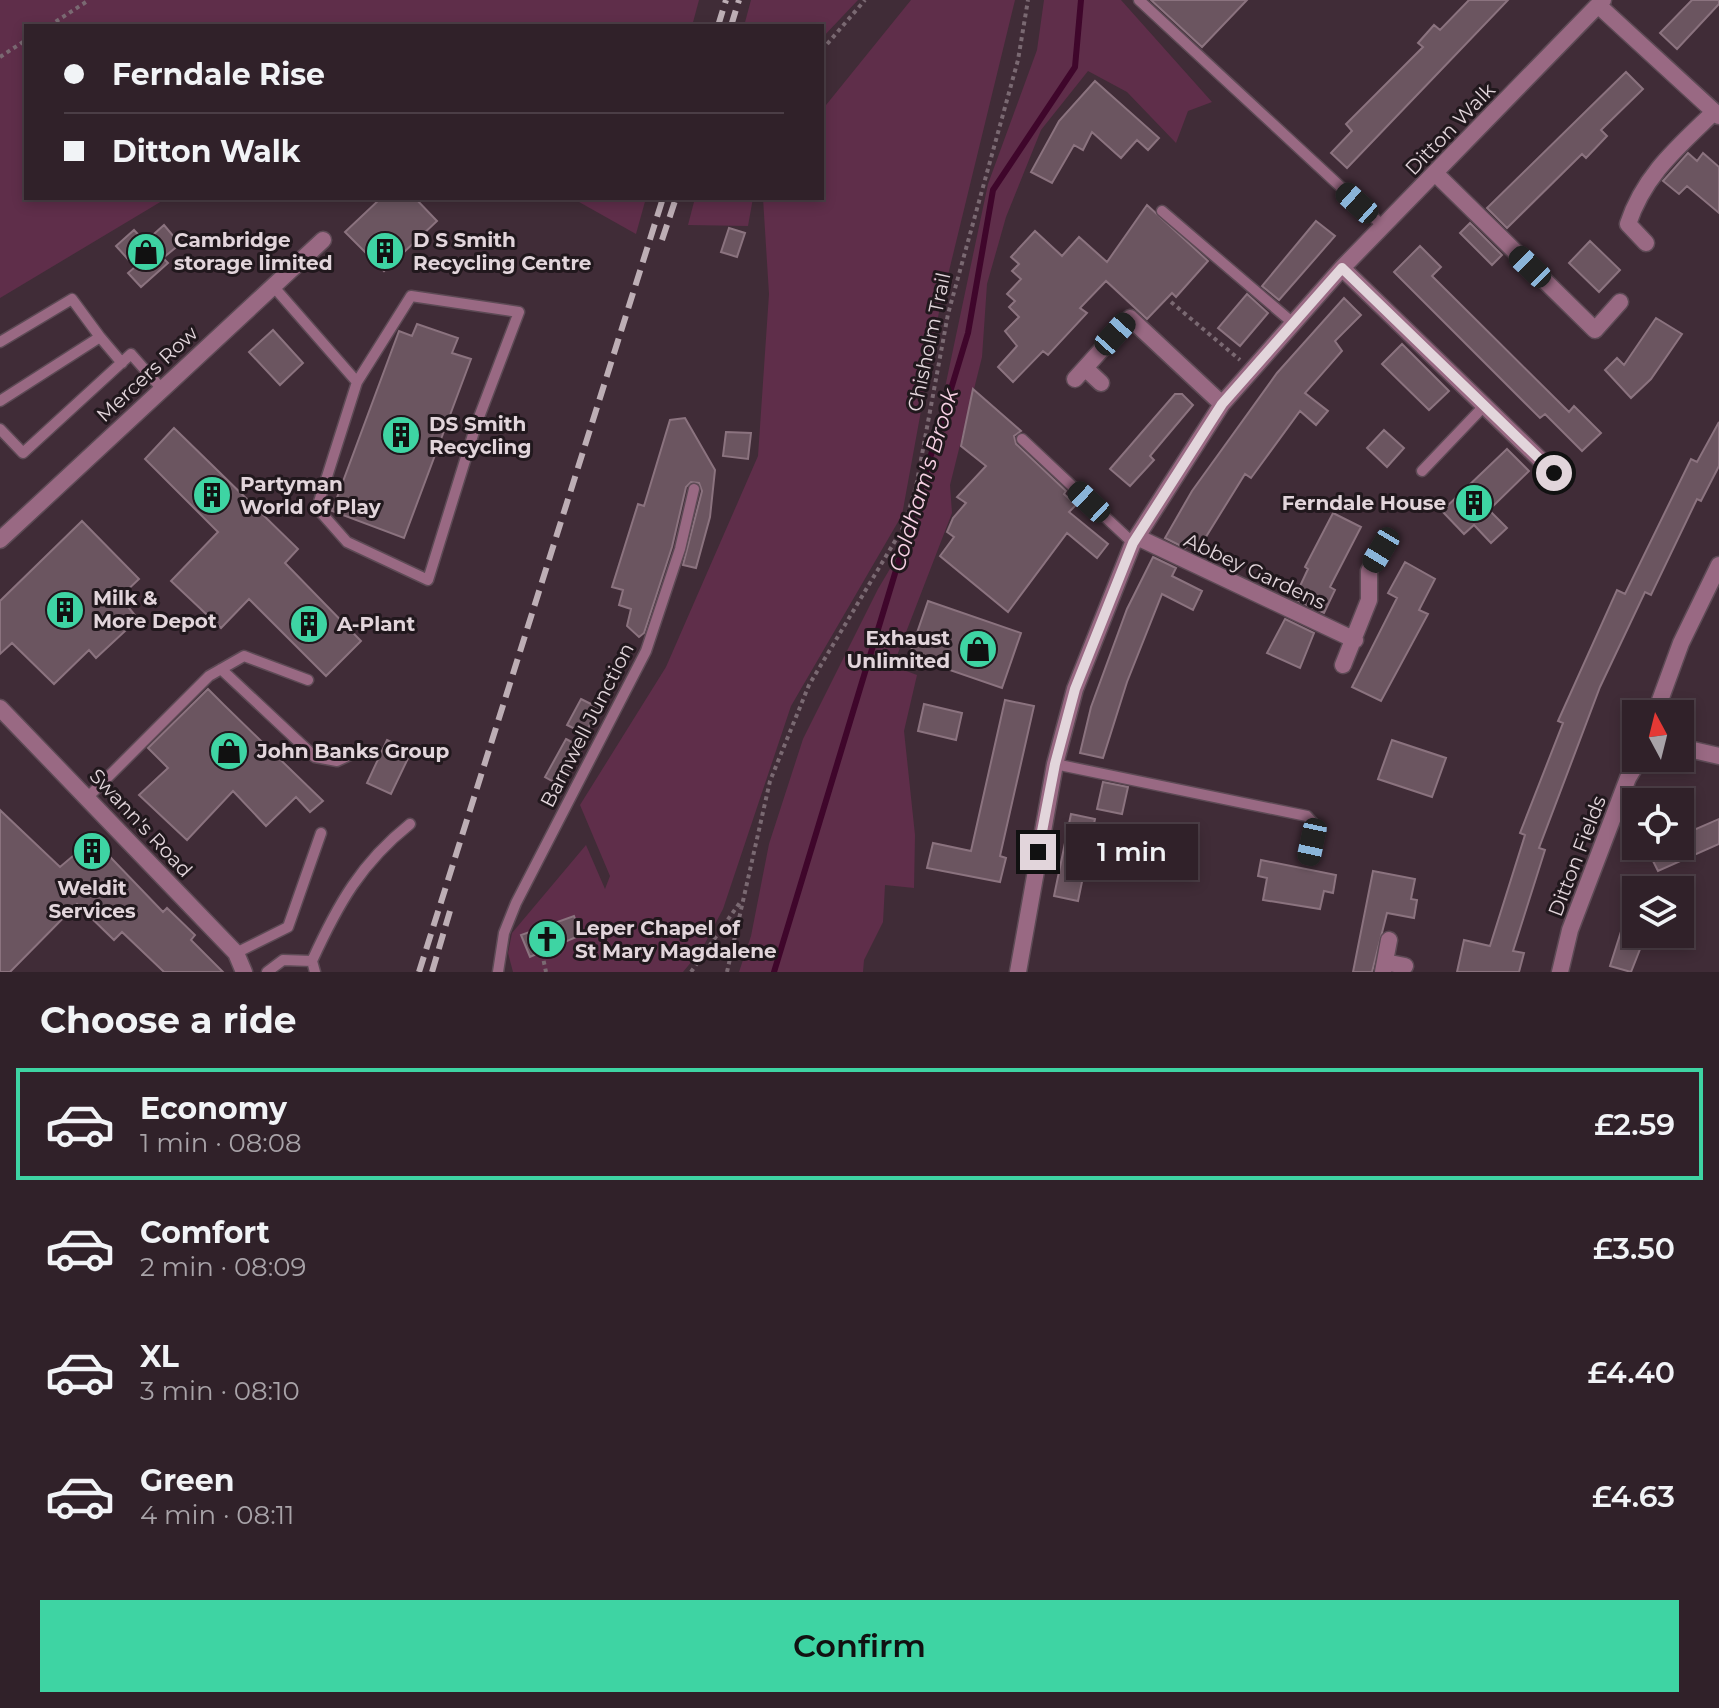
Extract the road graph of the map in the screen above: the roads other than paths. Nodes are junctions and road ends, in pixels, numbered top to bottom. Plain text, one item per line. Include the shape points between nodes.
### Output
1 (1139, 0) edge
2 (1600, 3) edge
3 (1719, 91) edge
4 (1713, 111) edge
5 (1435, 173) junction
6 (1162, 211) dead end
7 (1384, 227) junction
8 (323, 240) dead end
9 (1646, 243) dead end
10 (1342, 268) junction
11 (273, 286) junction
12 (1620, 302) dead end
13 (1293, 323) junction
14 (100, 337) junction
15 (0, 342) edge
16 (122, 363) junction
17 (357, 382) junction
18 (1101, 383) dead end
19 (161, 388) junction
20 (0, 401) edge
21 (1222, 404) junction
22 (1485, 405) junction
23 (0, 429) edge
24 (1022, 439) dead end
25 (1422, 471) dead end
26 (1554, 473) dead end
27 (694, 489) dead end
28 (0, 540) edge
29 (1135, 540) junction
30 (1381, 550) dead end
31 (1719, 565) edge
32 (1355, 640) junction
33 (1343, 665) dead end
34 (221, 669) junction
35 (308, 680) dead end
36 (1660, 700) edge
37 (0, 708) edge
38 (1694, 750) edge
39 (350, 755) dead end
40 (1719, 756) edge
41 (1055, 764) junction
42 (1632, 772) edge
43 (88, 797) junction
44 (410, 824) dead end
45 (321, 833) dead end
46 (1309, 859) dead end
47 (1389, 940) dead end
48 (236, 953) junction
49 (313, 966) edge
50 (1405, 966) dead end
51 (1384, 967) edge
52 (244, 972) edge
53 (267, 972) edge
54 (498, 972) edge
55 (1018, 972) edge
56 (1560, 972) edge

1 - 7 lane
2 - 4 street
2 - 5 street, Ditton Walk
3 - 4 street
4 - 9 street via 1655,169 1636,201 1628,224
5 - 7 street, Ditton Walk
5 - 12 street via 1595,330
6 - 13 lane
7 - 10 street, Ditton Walk
8 - 11 street, Mercers Row
10 - 13 street, Ditton Walk
10 - 22 street
11 - 17 lane
11 - 19 street, Mercers Row
13 - 21 street, Ditton Walk
14 - 15 lane via 72,299
14 - 16 lane
14 - 20 lane
16 - 19 lane via 131,354
16 - 23 lane via 23,453
17 - 17 lane via 411,296 519,312 476,425 428,580 347,542 317,508
18 - 21 street via 1080,373 1130,318
19 - 28 street, Mercers Row
21 - 29 street, Ditton Walk
22 - 25 lane
22 - 26 street
24 - 29 lane
27 - 54 lane, Barnwell Junction via 646,651 516,903 504,933
29 - 32 street, Abbey Gardens
29 - 41 street, Ditton Walk via 1075,689
30 - 32 street via 1369,571 1369,600
31 - 36 street
32 - 33 street
34 - 35 lane via 244,656
34 - 39 lane via 315,757 337,761
34 - 43 lane
37 - 43 street, Swann's Road
38 - 40 street
41 - 46 lane via 1307,816 1316,826
41 - 55 street, Ditton Walk
42 - 56 street, Ditton Fields via 1570,930
43 - 48 street, Swann's Road
44 - 49 lane via 380,848 339,902
45 - 48 lane via 288,927
47 - 51 street
48 - 52 street, Swann's Road
49 - 53 lane via 283,960
50 - 51 street

